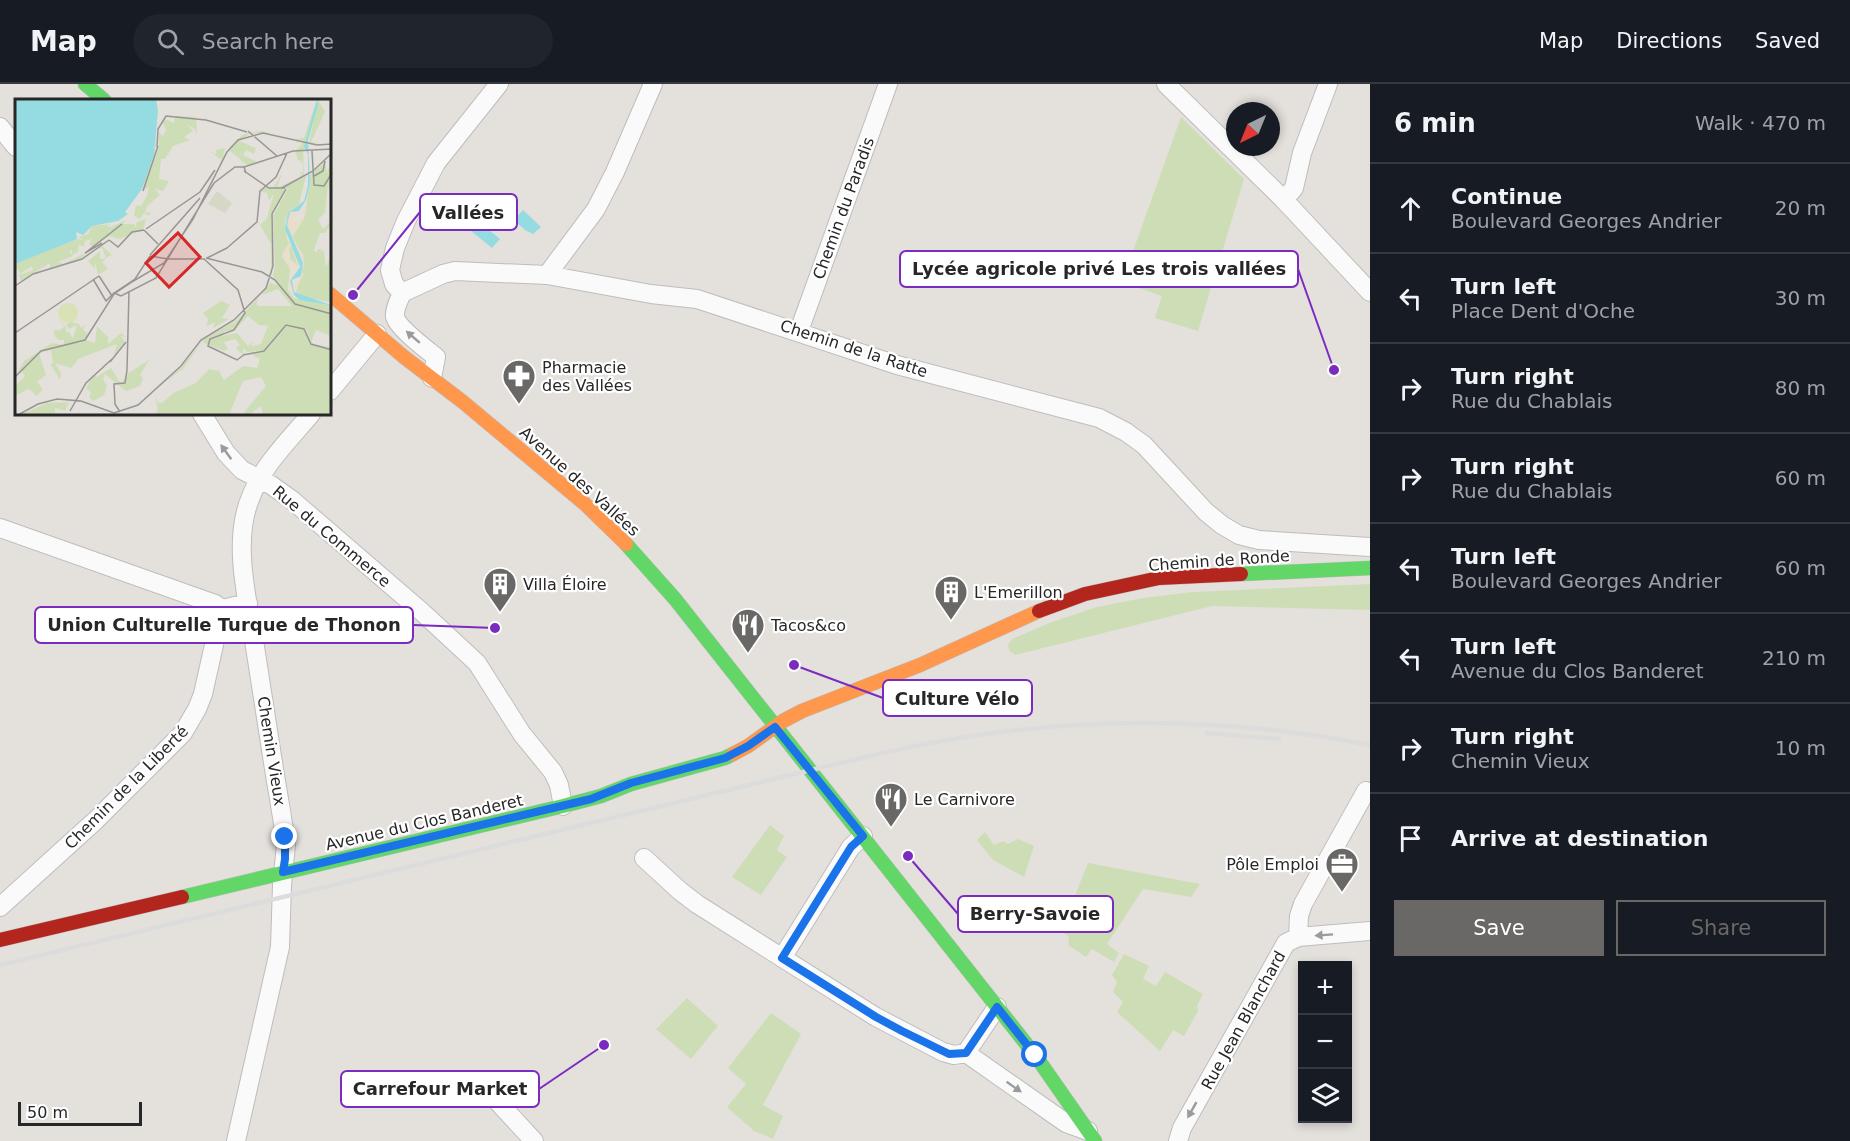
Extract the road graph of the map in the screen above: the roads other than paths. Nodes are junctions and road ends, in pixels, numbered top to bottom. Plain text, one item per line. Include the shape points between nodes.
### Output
1 (85, 84) edge
2 (499, 84) edge
3 (653, 84) edge
4 (888, 84) edge
5 (1166, 84) edge
6 (1328, 84) edge
7 (103, 99) edge
8 (0, 127) edge
9 (15, 146) edge
10 (1284, 200) junction
11 (547, 275) junction
12 (1370, 292) edge
13 (402, 293) junction
14 (332, 296) edge
15 (799, 331) junction
16 (377, 334) junction
17 (432, 378) junction
18 (332, 389) edge
19 (203, 416) edge
20 (309, 416) edge
21 (260, 480) junction
22 (0, 528) edge
23 (1370, 548) edge
24 (1370, 568) edge
25 (248, 603) junction
26 (222, 609) junction
27 (775, 727) junction
28 (1366, 791) dead end
29 (563, 806) junction
30 (863, 836) junction
31 (644, 858) dead end
32 (283, 872) junction
33 (0, 907) edge
34 (1370, 931) edge
35 (1298, 937) junction
36 (0, 940) edge
37 (782, 958) junction
38 (997, 1007) junction
39 (966, 1053) junction
40 (485, 1088) dead end
41 (1091, 1136) edge
42 (236, 1141) edge
43 (534, 1141) edge
44 (1178, 1141) edge

1 - 7 main road
2 - 13 street via 436,163 406,221 390,270
3 - 11 street via 596,209
4 - 15 street, Chemin du Paradis
5 - 10 street
6 - 10 street via 1302,153 1294,188
8 - 9 street
10 - 12 street
11 - 13 street, Chemin de la Ratte via 455,271
11 - 15 street, Chemin de la Ratte via 697,299
17 -> 13 street via 436,357 395,318
14 - 16 main road, Avenue des Vallées
15 - 23 street, Chemin de la Ratte via 897,365 1099,418 1144,445 1206,512 1239,535 1259,540
16 - 17 main road, Avenue des Vallées
16 - 18 street
17 - 27 main road, Avenue des Vallées via 608,525 675,599
21 -> 19 street, Rue du Commerce via 233,462
20 - 21 street, Chemin Vieux
21 - 25 street, Chemin Vieux via 250,498 243,527 241,550
21 - 29 street, Rue du Commerce via 292,500 467,653 553,772
22 - 26 street
24 - 27 main road, Chemin de Ronde via 1159,578 1085,594 802,711
25 - 26 street
25 - 32 street, Chemin Vieux via 286,847
26 - 33 street, Chemin de la Liberté via 203,694 183,733 96,820
27 - 29 main road, Avenue du Clos Banderet via 725,758
27 - 30 main road, Avenue des Vallées
28 - 35 street via 1301,909
29 - 32 main road, Avenue du Clos Banderet
30 - 37 street via 851,847
30 - 38 main road, Avenue des Vallées
31 - 37 street via 688,898
32 - 36 main road, Avenue du Clos Banderet
32 - 42 street, Chemin Vieux via 280,947
34 -> 35 street, Rue Jean Blanchard
35 -> 44 street, Rue Jean Blanchard via 1283,946
37 - 39 street via 902,1031 949,1054
38 - 39 street
38 - 41 main road, Avenue des Vallées
39 -> 41 street
40 - 43 street

